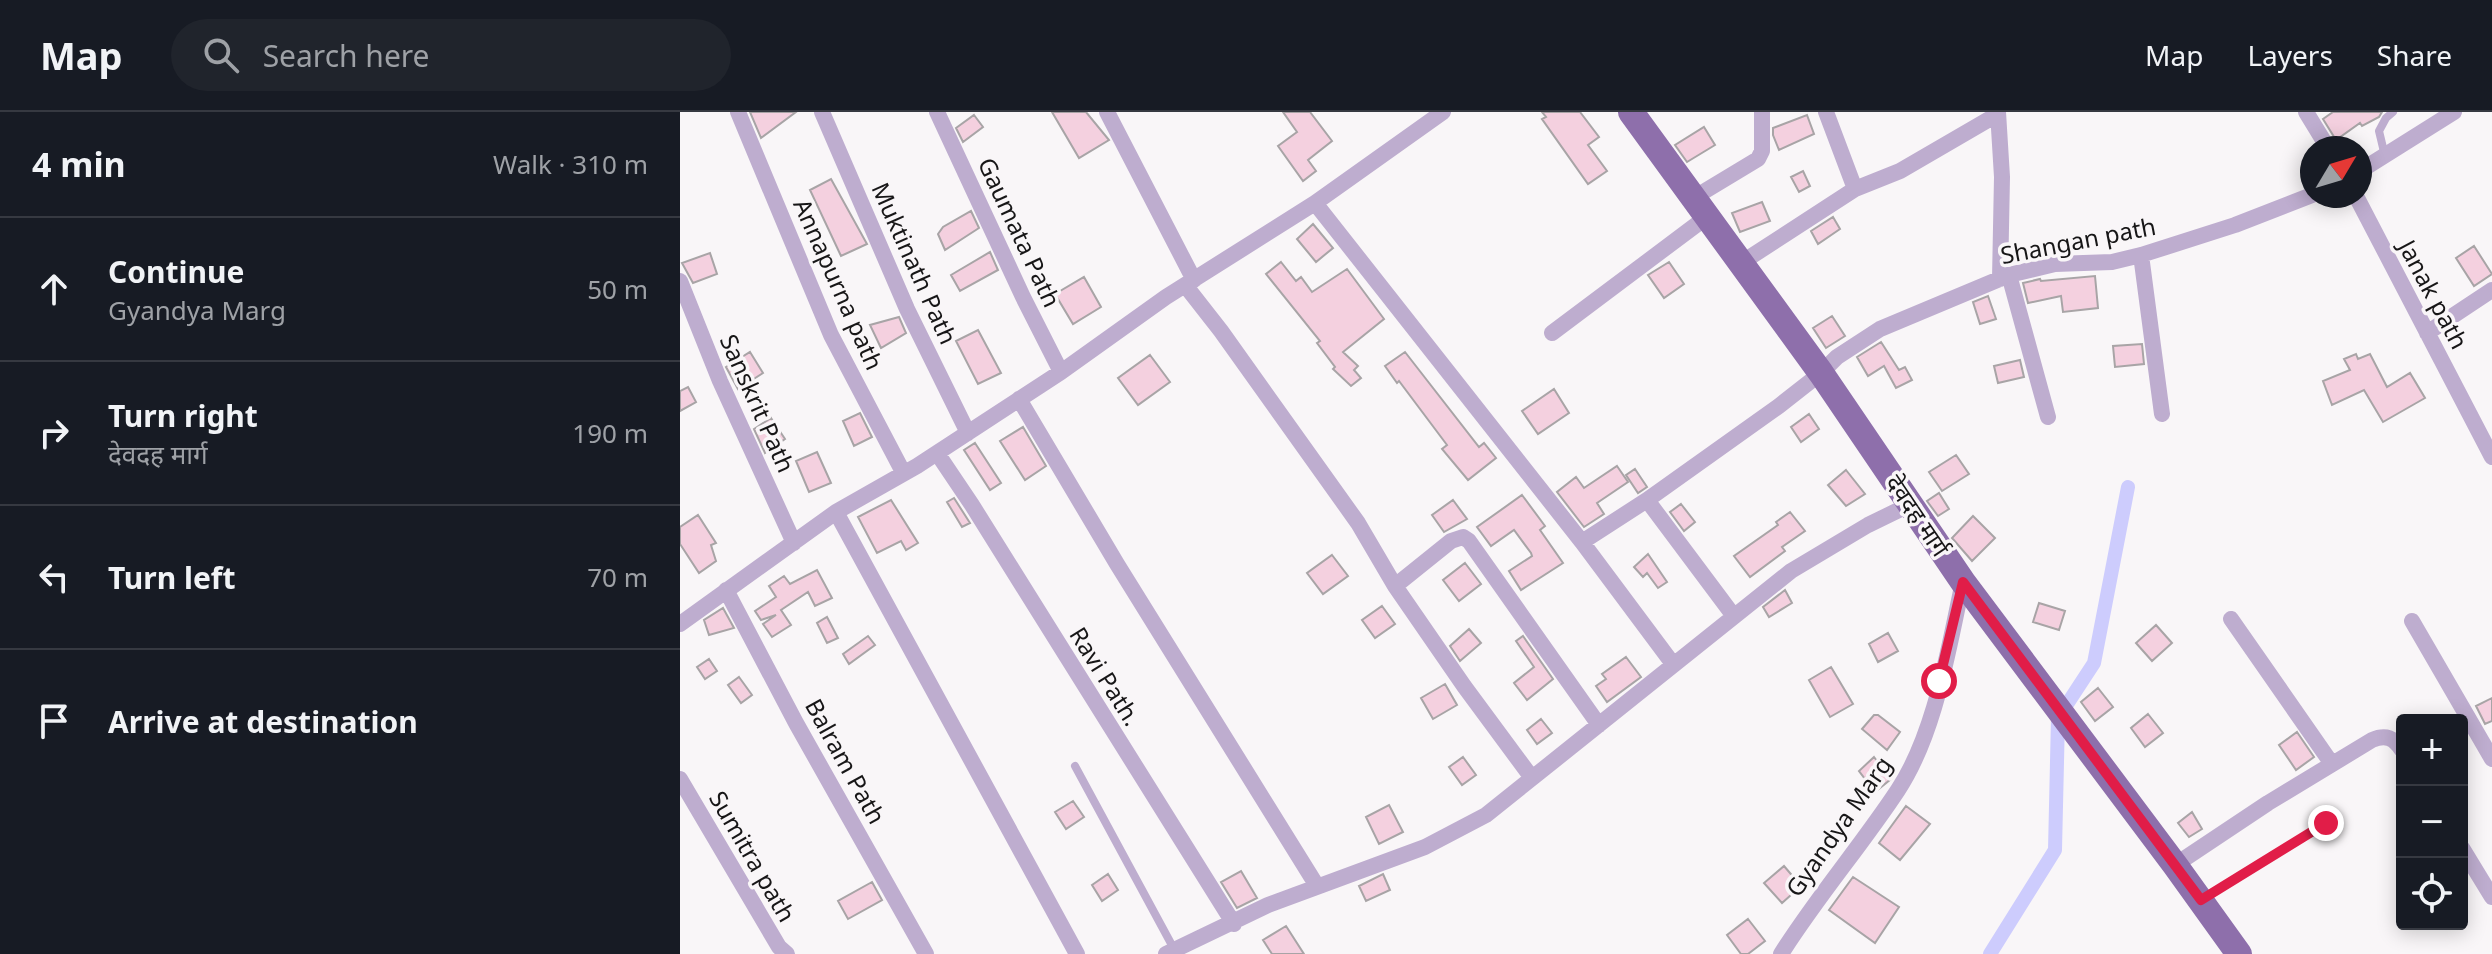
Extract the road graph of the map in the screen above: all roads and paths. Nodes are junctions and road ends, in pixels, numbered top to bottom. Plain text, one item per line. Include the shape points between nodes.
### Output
1 (738, 112) edge
2 (822, 112) edge
3 (937, 112) edge
4 (1107, 112) edge
5 (1443, 112) edge
6 (1631, 112) edge
7 (1762, 112) edge
8 (1826, 112) edge
9 (2306, 112) edge
10 (2393, 112) edge
11 (2454, 112) edge
12 (1998, 113) edge
13 (2321, 136) edge
14 (2385, 156) junction
15 (2372, 164) edge
16 (1855, 189) junction
17 (2300, 200) edge
18 (1315, 203) junction
19 (1702, 207) junction
20 (2362, 208) edge
21 (2141, 255) junction
22 (1741, 263) junction
23 (2004, 277) junction
24 (680, 281) edge
25 (1189, 282) junction
26 (2492, 290) edge
27 (1552, 333) dead end
28 (2427, 333) junction
29 (1061, 372) junction
30 (1821, 373) junction
31 (1019, 399) junction
32 (2162, 414) dead end
33 (2048, 417) dead end
34 (968, 433) junction
35 (2487, 435) edge
36 (937, 453) junction
37 (2492, 457) edge
38 (903, 472) junction
39 (1647, 500) junction
40 (1911, 504) junction
41 (836, 512) junction
42 (1582, 542) junction
43 (794, 543) junction
44 (1963, 582) junction
45 (1395, 586) junction
46 (726, 590) junction
47 (1733, 615) junction
48 (2231, 619) dead end
49 (2412, 621) dead end
50 (680, 624) edge
51 (1673, 664) junction
52 (1599, 725) junction
53 (2396, 741) edge
54 (2492, 759) edge
55 (2332, 764) junction
56 (1075, 766) dead end
57 (1532, 778) junction
58 (680, 779) edge
59 (2326, 823) dead end
60 (2468, 858) edge
61 (2175, 865) junction
62 (1317, 886) junction
63 (2492, 897) edge
64 (2201, 900) junction
65 (1234, 924) junction
66 (1172, 952) edge
67 (787, 954) edge
68 (926, 954) edge
69 (1077, 954) edge
70 (1781, 954) edge
71 (2239, 954) edge

1 - 38 street, Annapurna path via 831,335
2 - 34 street, Muktinath Path via 907,309
3 - 29 street, Gaumata Path
4 - 25 street
5 - 18 street
6 - 19 main road, देवदह मार्ग
7 - 19 street via 1758,159
8 - 16 street
9 - 13 street
10 - 14 lane via 2379,131
11 - 14 street
12 - 16 street via 1900,171
12 - 23 street
14 - 15 street
16 - 22 street
17 - 21 street, Shangan path
18 - 25 street
18 - 42 street
19 - 22 main road, देवदह मार्ग
19 - 27 street
20 - 28 street, Janak path
21 - 23 street, Shangan path via 2055,264
21 - 32 street
22 - 30 main road, देवदह मार्ग
23 - 30 street, Shangan path via 1880,329
23 - 33 street
24 - 43 street, Sanskrit Path
25 - 29 street
25 - 45 street via 1358,523
26 - 28 street
28 - 35 street, Janak path
29 - 31 street
30 - 39 street, Shangan path
30 - 40 main road, देवदह मार्ग
31 - 34 street
31 - 62 street
34 - 36 street
35 - 37 street, Janak path
36 - 38 street
36 - 65 street, Ravi Path.
38 - 41 street
39 - 42 street, Shangan path
39 - 47 street
40 - 44 main road, देवदह मार्ग
40 - 47 street via 1791,571
41 - 43 street
41 - 69 street
42 - 51 street
43 - 46 street
44 - 61 main road, देवदह मार्ग
44 - 70 street, Gyandya Marg via 1925,733 1899,789
45 - 52 street via 1451,541 1469,541
45 - 57 street
46 - 50 street
46 - 68 street, Balram Path
47 - 51 street
48 - 55 street
49 - 54 street
51 - 52 street
52 - 57 street
53 - 55 street via 2379,737
55 - 61 street
56 - 66 lane
57 - 62 street via 1459,830
58 - 67 street, Sumitra path
59 - 64 lane
60 - 63 street
61 - 64 main road, देवदह मार्ग
62 - 65 street
64 - 71 main road, देवदह मार्ग
65 - 66 street

